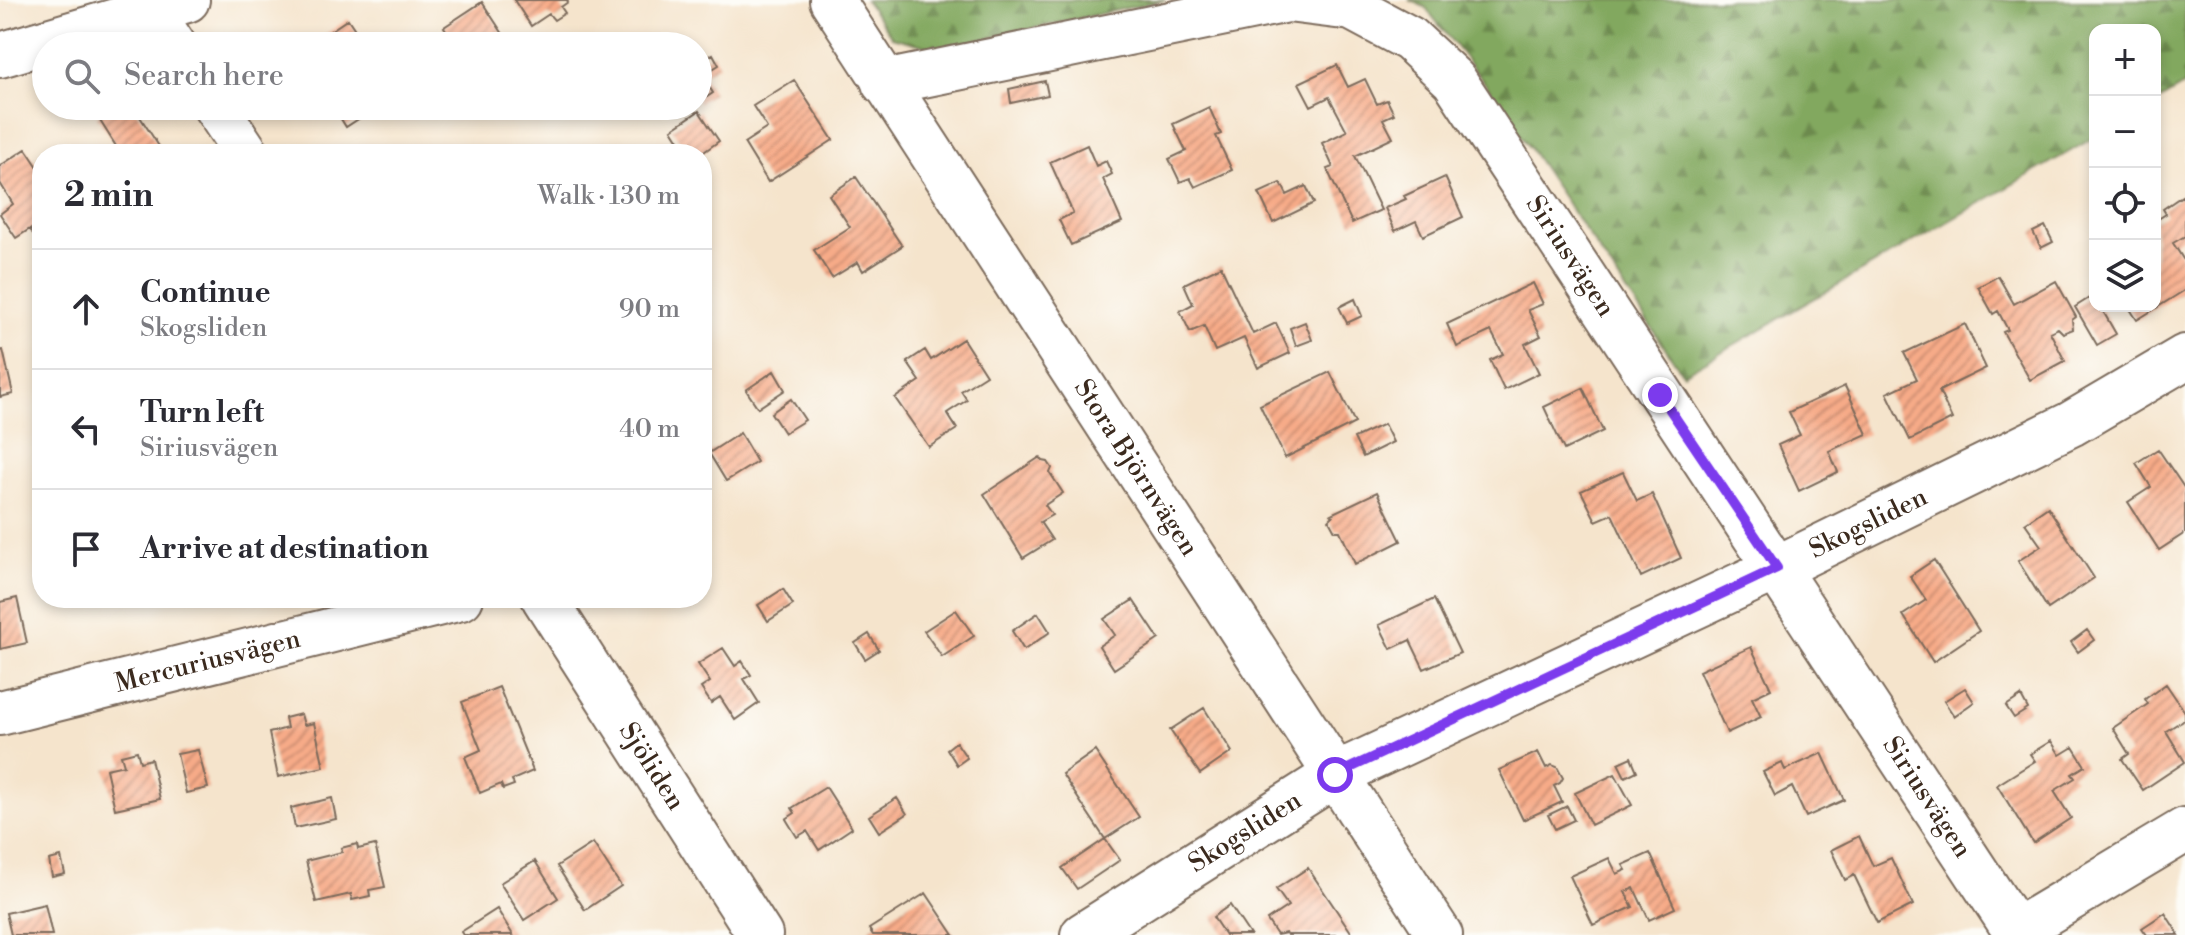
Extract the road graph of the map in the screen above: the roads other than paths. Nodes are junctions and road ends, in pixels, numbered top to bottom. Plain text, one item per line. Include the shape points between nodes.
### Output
1 (832, 0) edge
2 (160, 3) edge
3 (71, 32) edge
4 (169, 32) edge
5 (32, 45) edge
6 (0, 55) edge
7 (884, 83) junction
8 (224, 120) edge
9 (240, 144) edge
10 (2185, 357) edge
11 (1777, 568) junction
12 (421, 608) edge
13 (550, 608) edge
14 (0, 713) edge
15 (1335, 775) junction
16 (2185, 830) edge
17 (2017, 933) edge
18 (760, 935) edge
19 (1083, 935) edge
20 (1440, 935) edge

1 - 7 street, Stora Björnvägen
2 - 3 street
2 - 4 street
5 - 6 street
7 - 11 street, Siriusvägen via 1288,0 1352,8 1410,39 1454,80
7 - 15 street, Stora Björnvägen
8 - 9 street
10 - 11 street, Skogsliden via 2071,424
11 - 15 street, Skogsliden
11 - 17 street, Siriusvägen
12 - 14 street, Mercuriusvägen
13 - 18 street, Sjöliden
15 - 19 street, Skogsliden
15 - 20 street, Stora Björnvägen
16 - 17 street

